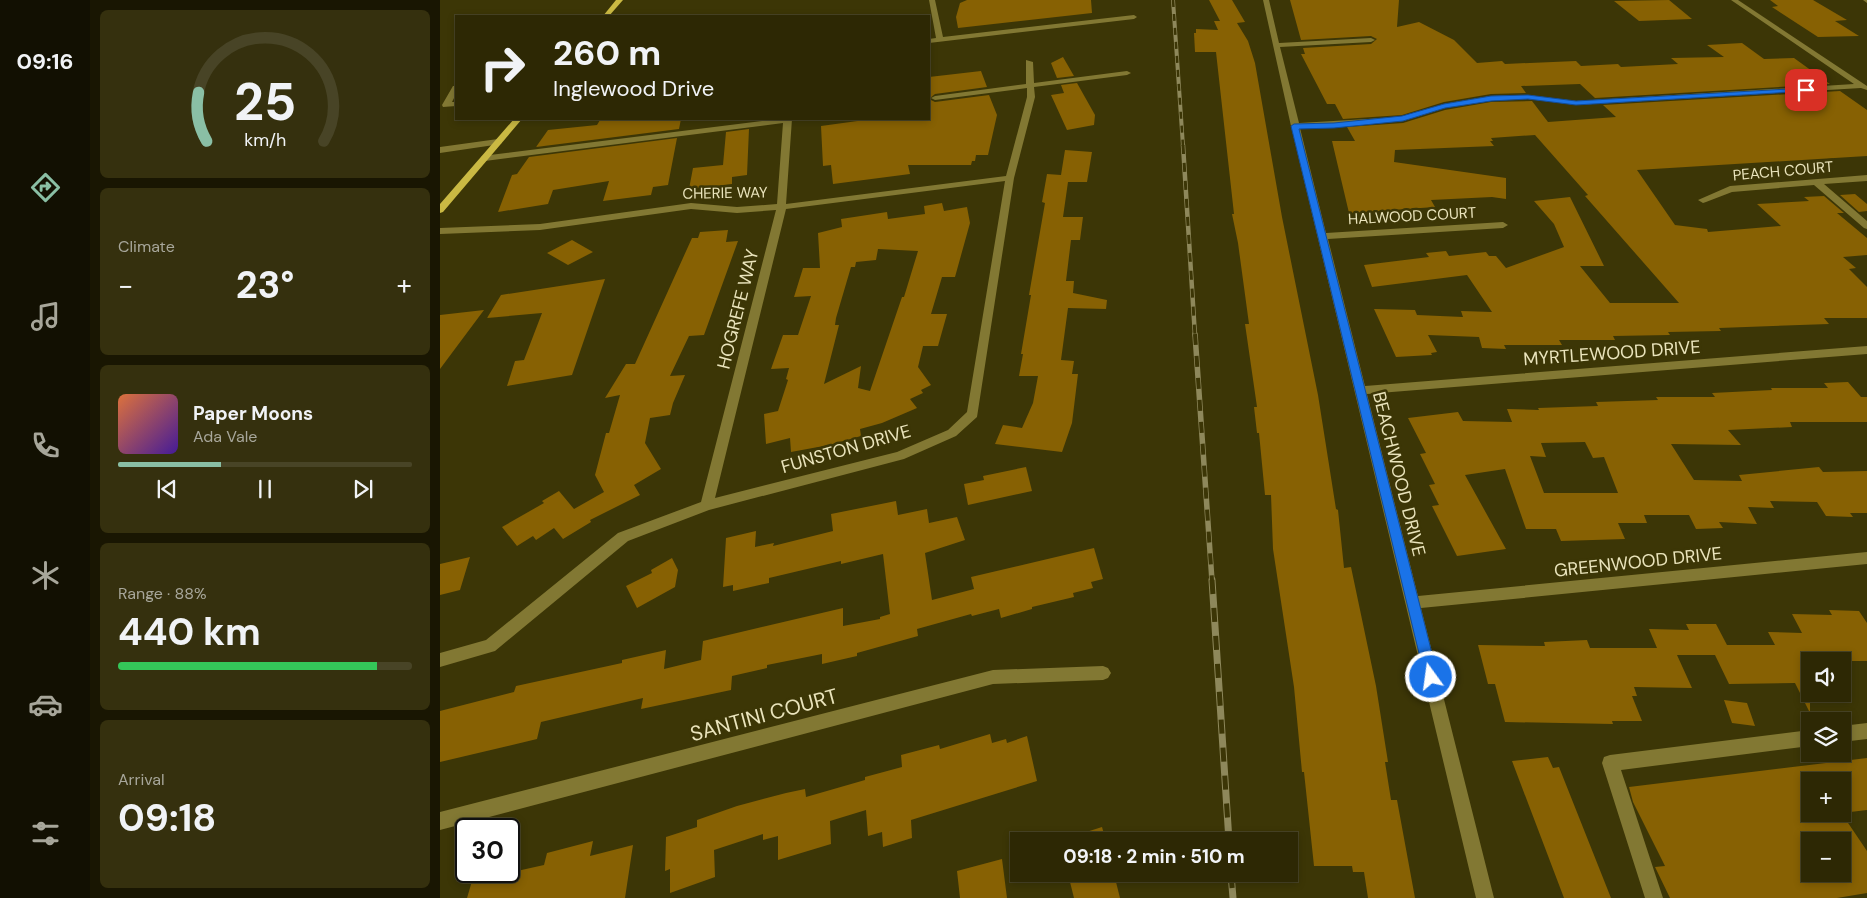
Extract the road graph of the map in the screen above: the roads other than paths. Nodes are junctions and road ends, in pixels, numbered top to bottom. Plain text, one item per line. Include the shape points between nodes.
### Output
1 (620, 0) edge
2 (932, 0) edge
3 (1266, 0) edge
4 (1734, 0) edge
5 (607, 15) edge
6 (1134, 17) dead end
7 (940, 40) junction
8 (1371, 40) dead end
9 (930, 41) edge
10 (1277, 45) junction
11 (1029, 62) dead end
12 (1127, 73) dead end
13 (1030, 86) junction
14 (1865, 88) edge
15 (455, 90) edge
16 (935, 98) dead end
17 (455, 104) edge
18 (517, 120) edge
19 (780, 120) edge
20 (788, 120) edge
21 (1294, 126) junction
22 (498, 142) junction
23 (440, 150) edge
24 (485, 158) junction
25 (1010, 178) junction
26 (1867, 178) edge
27 (1816, 182) junction
28 (1703, 200) dead end
29 (781, 207) junction
30 (440, 210) edge
31 (1503, 225) dead end
32 (1867, 226) edge
33 (440, 231) edge
34 (1322, 236) junction
35 (1867, 350) edge
36 (1360, 390) junction
37 (707, 505) junction
38 (1867, 558) edge
39 (1413, 603) junction
40 (440, 660) edge
41 (1103, 673) dead end
42 (1867, 731) edge
43 (1851, 733) edge
44 (1801, 739) edge
45 (440, 821) edge
46 (1485, 898) edge
47 (1654, 898) edge

1 - 5 main road
2 - 7 street
3 - 10 street, BEACHWOOD DRIVE
4 - 14 street
6 - 7 street
7 - 9 street
8 - 10 street
10 - 21 street, BEACHWOOD DRIVE
11 - 13 street, FUNSTON DRIVE
12 - 13 street
13 - 16 street
13 - 25 street, FUNSTON DRIVE
14 - 21 street via 1576,103 1528,97 1491,98 1444,106 1403,119 1334,126
15 - 17 street via 446,105
18 - 22 main road
19 - 24 street
20 - 29 street, HOGREFE WAY
21 - 34 street, BEACHWOOD DRIVE
22 - 23 street
22 - 24 main road
24 - 30 main road
25 - 29 street, CHERIE WAY
25 - 37 street, FUNSTON DRIVE via 974,414 952,433 900,456
26 - 27 street, PEACH COURT
27 - 28 street, PEACH COURT via 1730,189
27 - 32 street
29 - 33 street, CHERIE WAY via 737,210 691,206 540,226
29 - 37 street, HOGREFE WAY
31 - 34 street, HALWOOD COURT
34 - 36 street, BEACHWOOD DRIVE
35 - 36 street, MYRTLEWOOD DRIVE
36 - 39 street, BEACHWOOD DRIVE
37 - 40 street, FUNSTON DRIVE via 624,537 490,646
38 - 39 street, GREENWOOD DRIVE
39 - 46 street, BEACHWOOD DRIVE
41 - 45 street, SANTINI COURT via 993,677
42 - 43 street
44 - 47 street via 1610,763

